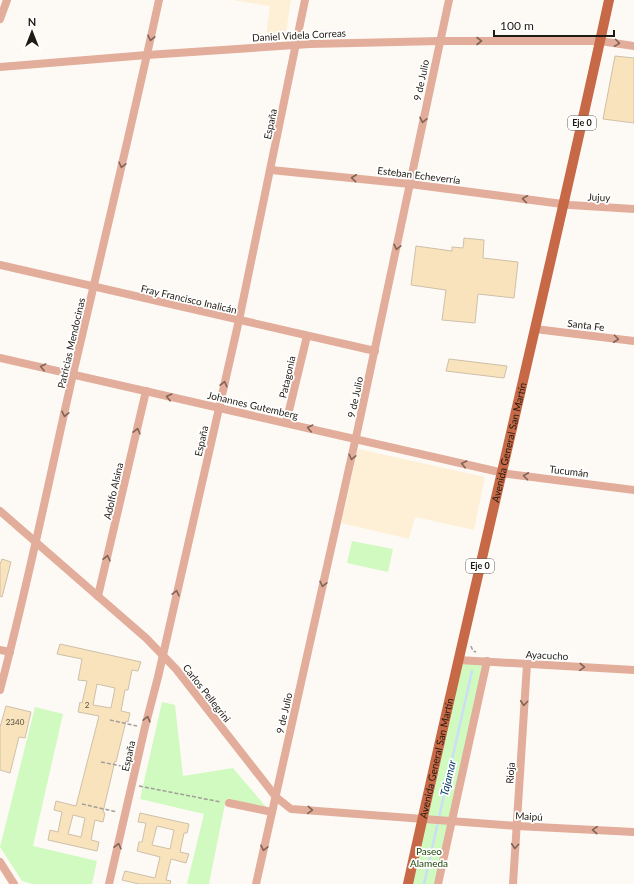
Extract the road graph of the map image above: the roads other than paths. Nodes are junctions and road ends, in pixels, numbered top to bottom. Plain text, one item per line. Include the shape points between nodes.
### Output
1 (7, 0) edge
2 (159, 0) edge
3 (305, 0) edge
4 (449, 0) edge
5 (609, 0) edge
6 (0, 19) edge
7 (440, 41) junction
8 (600, 41) junction
9 (297, 44) junction
10 (634, 46) edge
11 (147, 55) junction
12 (0, 67) edge
13 (271, 170) junction
14 (410, 184) junction
15 (564, 204) junction
16 (634, 209) edge
17 (0, 265) edge
18 (94, 288) junction
19 (239, 320) junction
20 (536, 329) junction
21 (307, 336) junction
22 (634, 341) edge
23 (375, 351) junction
24 (0, 358) edge
25 (73, 374) junction
26 (146, 391) junction
27 (218, 408) junction
28 (286, 423) junction
29 (356, 439) junction
30 (502, 472) junction
31 (634, 490) edge
32 (0, 511) edge
33 (37, 543) junction
34 (98, 596) junction
35 (0, 650) edge
36 (10, 652) junction
37 (163, 655) junction
38 (458, 660) junction
39 (483, 661) junction
40 (527, 664) junction
41 (634, 670) edge
42 (0, 690) edge
43 (276, 797) junction
44 (229, 803) road end
45 (272, 812) junction
46 (422, 819) junction
47 (452, 821) junction
48 (516, 826) junction
49 (634, 832) edge
50 (0, 862) edge
51 (14, 884) edge
52 (109, 884) edge
53 (256, 884) edge
54 (408, 884) edge
55 (438, 884) edge
56 (513, 884) edge

1 - 6 street
2 -> 11 street, Patricias Mendocinas
3 - 9 street, España
4 - 7 street, 9 de Julio
5 - 8 main road, Avenida General San Martín / Eje 0
7 -> 8 street, Daniel Videla Correas
7 - 9 street, Daniel Videla Correas
7 -> 14 street, 9 de Julio
8 -> 10 street, Daniel Videla Correas
8 - 15 main road, Avenida General San Martín / Eje 0
9 - 11 street, Daniel Videla Correas
9 - 13 street, España
11 - 12 street, Daniel Videla Correas
11 -> 18 street, Patricias Mendocinas
14 -> 13 street, Esteban Echeverría
13 - 19 street, España
15 -> 14 street, Esteban Echeverría
14 -> 23 street, 9 de Julio
15 - 16 street, Jujuy
15 - 20 main road, Avenida General San Martín / Eje 0
17 - 18 street, Fray Francisco Inalicán
18 - 19 street, Fray Francisco Inalicán
18 - 25 street, Patricias Mendocinas
19 - 21 street, Fray Francisco Inalicán
27 -> 19 street, España
20 -> 22 street, Santa Fe
20 - 30 main road, Avenida General San Martín / Eje 0
21 - 23 street, Fray Francisco Inalicán
21 - 28 street, Patagonia
23 - 29 street, 9 de Julio
25 -> 24 street, Johannes Gutemberg
25 - 26 street, Johannes Gutemberg
25 -> 33 street, Patricias Mendocinas
27 -> 26 street, Johannes Gutemberg
34 -> 26 street, Adolfo Alsina
27 - 28 street, Johannes Gutemberg
37 -> 27 street, España
29 -> 28 street, Johannes Gutemberg
30 -> 29 street, Johannes Gutemberg
29 -> 43 street, 9 de Julio
31 -> 30 street, Tucumán
30 - 38 main road, Avenida General San Martín / Eje 0
32 - 33 street, Carlos Pellegrini
33 - 34 street, Carlos Pellegrini
33 - 36 street, Patricias Mendocinas
34 - 37 street, Carlos Pellegrini
35 - 36 street
36 - 42 street, Patricias Mendocinas
37 - 43 street, Carlos Pellegrini
52 -> 37 street, España
38 - 39 street, Ayacucho
38 - 46 main road, Avenida General San Martín / Eje 0
39 - 40 street, Ayacucho
39 - 47 street
40 -> 41 street, Ayacucho
40 -> 48 street, Rioja
43 - 45 street, 9 de Julio
43 -> 46 street, Carlos Pellegrini via 291,808
44 - 45 street
45 -> 53 street
46 - 47 street, Maipú
46 - 54 main road, Avenida General San Martín / Eje 0
47 - 48 street, Maipú
47 - 55 street
49 -> 48 street, Maipú
48 -> 56 street, Rioja
50 - 51 street

